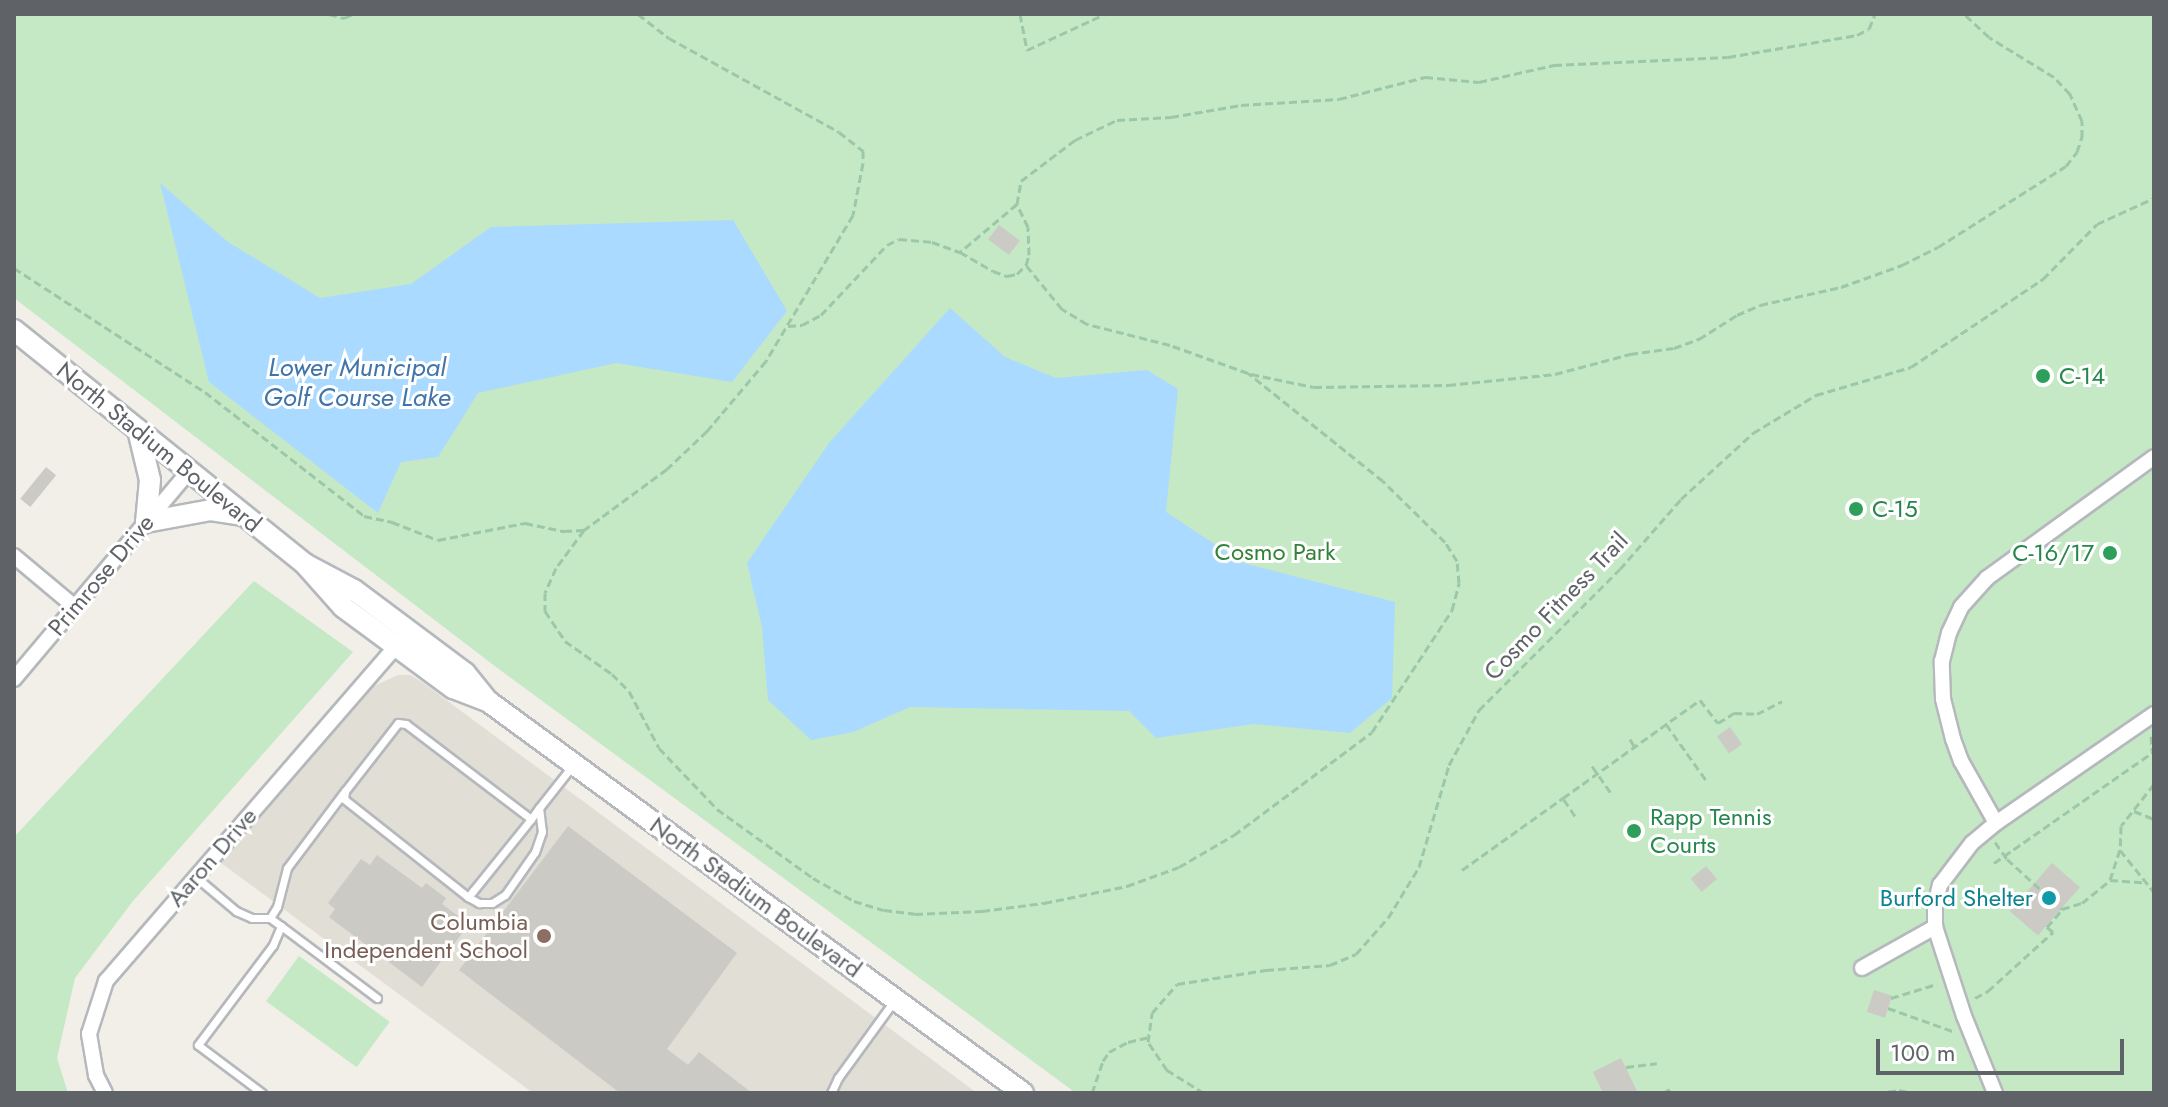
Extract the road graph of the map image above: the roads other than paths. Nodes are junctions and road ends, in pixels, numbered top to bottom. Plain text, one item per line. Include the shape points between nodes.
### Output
1 (14, 330) edge
2 (138, 430) junction
3 (2154, 457) edge
4 (189, 471) junction
5 (242, 515) junction
6 (146, 522) junction
7 (14, 556) edge
8 (305, 564) junction
9 (75, 607) junction
10 (396, 646) junction
11 (14, 679) edge
12 (489, 702) junction
13 (2154, 714) edge
14 (575, 764) junction
15 (345, 791) junction
16 (539, 808) junction
17 (531, 819) junction
18 (1992, 827) junction
19 (195, 876) junction
20 (468, 897) junction
21 (270, 918) junction
22 (281, 926) junction
23 (1935, 927) junction
24 (1862, 968) dead end
25 (377, 998) dead end
26 (895, 999) junction
27 (105, 1093) edge
28 (262, 1093) edge
29 (831, 1093) edge
30 (1023, 1093) edge
31 (1995, 1093) edge

1 - 2 main road, North Stadium Boulevard
2 - 4 main road, North Stadium Boulevard
2 - 6 main road via 150,480
3 - 18 street via 1987,578 1961,607 1949,633 1942,661 1943,699 1961,761
4 - 5 main road, North Stadium Boulevard
4 - 6 street, Primrose Drive
5 - 6 main road via 211,510
5 - 8 main road, North Stadium Boulevard
6 - 9 street, Primrose Drive
7 - 9 street
8 - 10 main road, North Stadium Boulevard via 343,607
8 - 12 main road, North Stadium Boulevard via 354,590 453,664
9 - 11 street, Primrose Drive
10 - 12 main road, North Stadium Boulevard via 453,688
10 - 19 street, Aaron Drive
12 - 14 main road, North Stadium Boulevard
13 - 18 street
14 - 16 lane
14 - 26 main road, North Stadium Boulevard
15 - 17 lane via 390,728 406,724
15 - 20 lane via 348,805
15 - 21 lane via 287,868
16 - 17 lane
16 - 20 lane via 542,832 535,852 505,895 492,903
17 - 20 lane
18 - 23 street via 1949,869 1940,885
19 - 21 lane via 236,911
19 - 27 street, Aaron Drive via 106,981 89,1034
21 - 22 lane
22 - 25 lane
22 - 28 lane via 273,945 198,1045
23 - 24 street
23 - 31 street
26 - 29 lane
26 - 30 main road, North Stadium Boulevard

